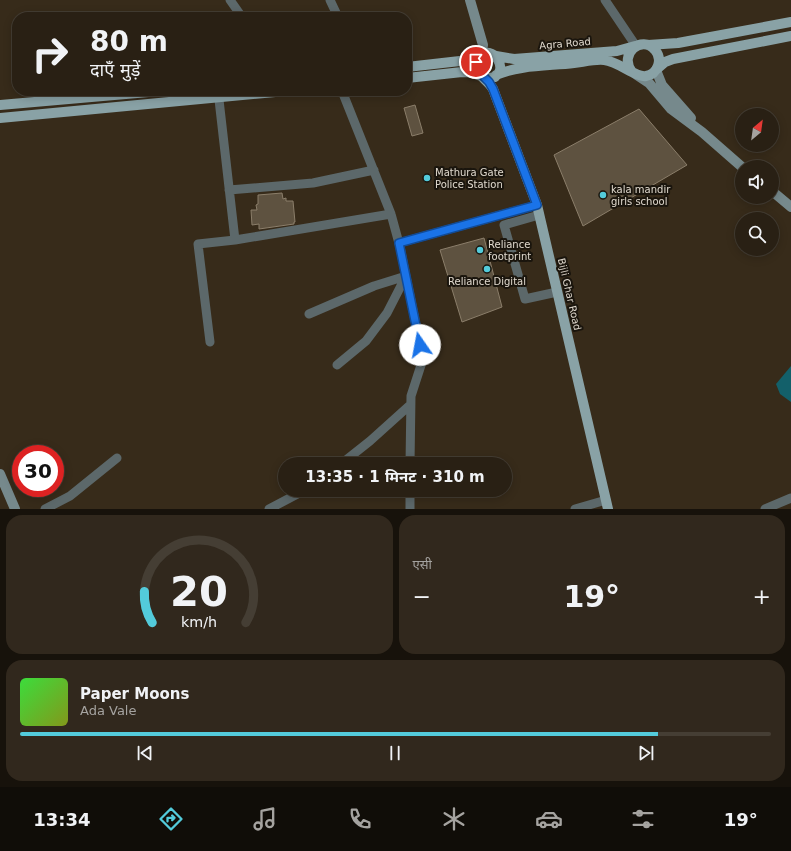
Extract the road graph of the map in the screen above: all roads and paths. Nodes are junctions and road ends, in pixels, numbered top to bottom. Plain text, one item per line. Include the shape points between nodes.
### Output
1 (230, 0) edge
2 (330, 0) edge
3 (470, 0) edge
4 (605, 0) edge
5 (238, 12) edge
6 (336, 12) edge
7 (791, 22) edge
8 (791, 36) edge
9 (641, 45) junction
10 (482, 50) junction
11 (494, 55) junction
12 (412, 66) edge
13 (656, 70) junction
14 (634, 73) junction
15 (496, 75) junction
16 (482, 76) junction
17 (412, 77) edge
18 (493, 89) junction
19 (103, 96) edge
20 (209, 96) edge
21 (218, 96) edge
22 (344, 96) edge
23 (0, 105) edge
24 (0, 118) edge
25 (702, 132) junction
26 (735, 161) edge
27 (374, 170) junction
28 (229, 190) junction
29 (779, 197) edge
30 (537, 205) junction
31 (791, 207) edge
32 (391, 214) junction
33 (539, 215) junction
34 (235, 240) junction
35 (399, 243) junction
36 (406, 276) junction
37 (557, 292) junction
38 (309, 314) dead end
39 (210, 342) dead end
40 (337, 365) dead end
41 (410, 405) junction
42 (350, 457) edge
43 (410, 457) edge
44 (117, 458) dead end
45 (0, 474) edge
46 (292, 497) edge
47 (410, 497) edge
48 (791, 498) edge
49 (607, 504) edge
50 (15, 509) edge
51 (45, 509) edge
52 (269, 509) edge
53 (410, 509) edge
54 (575, 509) edge
55 (765, 509) edge

1 - 5 street
2 - 6 street
3 - 10 main road
4 - 9 street
7 - 9 main road, Agra Road via 678,43
8 - 13 main road via 672,59
9 - 11 main road, Agra Road via 617,51 514,59
9 - 13 main road via 651,46 658,54 659,65
9 - 14 main road via 629,53 627,58 627,63
10 - 11 main road via 485,54
10 - 12 main road via 460,61
10 - 16 main road via 476,66
11 - 15 main road via 500,63
13 - 14 main road via 647,76
13 - 25 main road, Agra Road via 662,85
14 - 15 main road, Agra Road via 621,65 604,60 512,69
14 - 25 main road, Agra Road via 649,83 671,109
15 - 16 main road via 490,78
15 - 18 main road
16 - 17 main road via 462,72
16 - 18 main road
18 - 30 main road, Bijli Ghar Road
19 - 23 main road
20 - 24 main road
21 - 28 street
22 - 27 street
25 - 26 main road, Agra Road
27 - 28 street via 313,183
27 - 32 street
28 - 34 street
29 - 31 main road
30 - 33 main road, Bijli Ghar Road
30 - 35 street
32 - 34 street
32 - 35 street
33 - 37 main road, Bijli Ghar Road
33 - 37 street via 504,225 525,299
34 - 39 street via 198,244
35 - 36 street
36 - 38 street via 374,286
36 - 40 street via 387,313 366,341
36 - 41 street via 423,359
37 - 49 main road, Bijli Ghar Road
41 - 42 street
41 - 43 street
44 - 51 street via 70,496
45 - 50 main road
46 - 52 street
47 - 53 street
48 - 55 street
49 - 54 street

